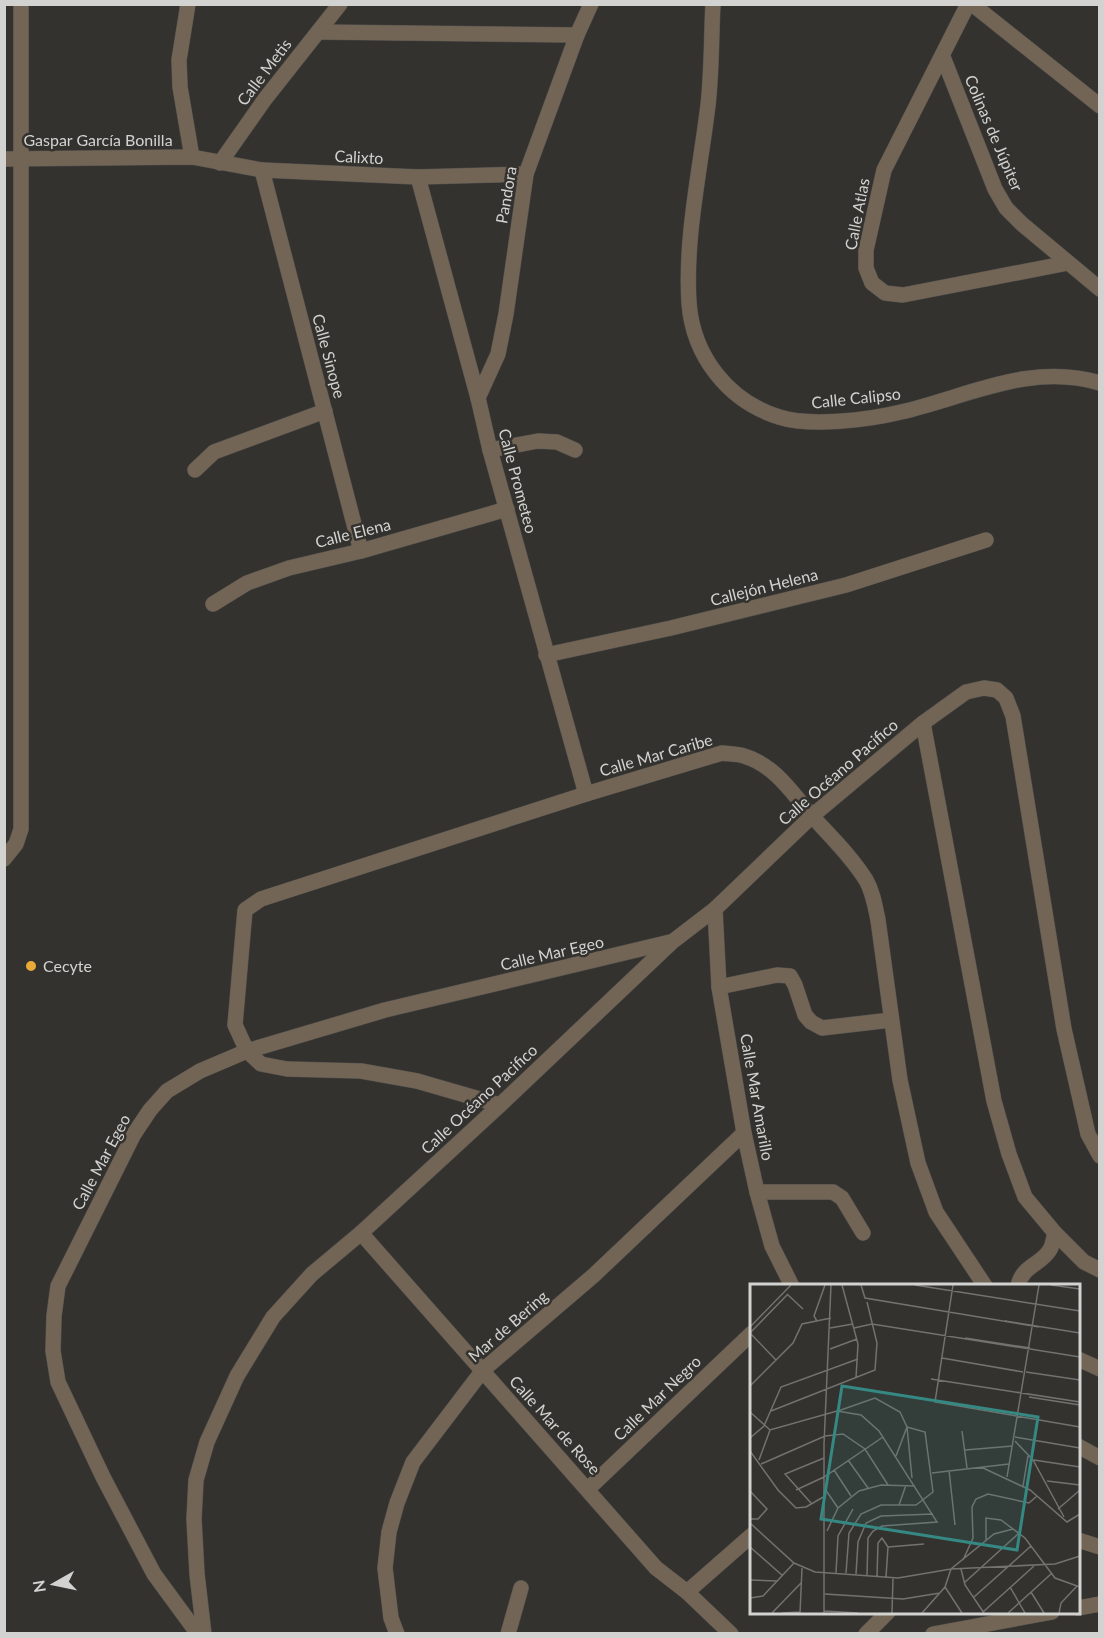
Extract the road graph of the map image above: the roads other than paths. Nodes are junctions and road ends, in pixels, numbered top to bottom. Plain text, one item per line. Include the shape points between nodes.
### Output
1 (21, 4) edge
2 (188, 4) edge
3 (340, 4) edge
4 (591, 4) edge
5 (713, 4) edge
6 (970, 4) edge
7 (318, 32) junction
8 (577, 35) junction
9 (943, 57) junction
10 (1100, 106) edge
11 (192, 157) junction
12 (21, 158) junction
13 (4, 159) edge
14 (220, 163) junction
15 (262, 170) junction
16 (526, 174) junction
17 (418, 177) junction
18 (1068, 263) junction
19 (1100, 289) edge
20 (1100, 382) edge
21 (478, 398) junction
22 (325, 411) junction
23 (490, 450) junction
24 (575, 450) dead end
25 (195, 470) dead end
26 (507, 509) junction
27 (986, 540) dead end
28 (361, 551) junction
29 (213, 604) dead end
30 (546, 655) junction
31 (923, 723) junction
32 (586, 794) junction
33 (812, 816) junction
34 (6, 859) edge
35 (715, 909) junction
36 (672, 942) junction
37 (719, 987) junction
38 (891, 1020) junction
39 (247, 1051) junction
40 (500, 1105) junction
41 (744, 1133) junction
42 (1100, 1156) edge
43 (757, 1192) junction
44 (361, 1233) junction
45 (863, 1233) dead end
46 (1055, 1233) junction
47 (1100, 1270) edge
48 (791, 1284) edge
49 (984, 1284) edge
50 (1018, 1284) edge
51 (750, 1335) edge
52 (1080, 1360) edge
53 (1100, 1369) edge
54 (483, 1370) junction
55 (1080, 1447) edge
56 (1100, 1458) edge
57 (588, 1489) junction
58 (750, 1537) edge
59 (1080, 1540) edge
60 (1100, 1547) edge
61 (520, 1588) dead end
62 (687, 1592) junction
63 (1100, 1604) edge
64 (1080, 1608) edge
65 (886, 1614) edge
66 (1041, 1614) edge
67 (198, 1634) edge
68 (204, 1634) edge
69 (397, 1634) edge
70 (508, 1634) edge
71 (731, 1634) edge
72 (866, 1634) edge
73 (933, 1634) edge

1 - 12 street
2 - 11 street via 179,60
3 - 7 street, Calle Metis
4 - 8 street, Pandora
5 - 20 street, Calle Calipso via 708,109 688,254 689,305 698,346 719,379 747,402 779,417 813,423 900,412 1020,378 1062,375
6 - 9 street, Calle Atlas
6 - 10 street
7 - 8 street
7 - 14 street, Calle Metis
8 - 16 street, Pandora
9 - 18 street, Colinas de Júpiter via 1006,208
9 - 18 street, Calle Atlas via 884,170 866,250 866,268 873,283 885,293 903,295
11 - 12 street, Gaspar García Bonilla
11 - 14 street, Calixto
12 - 13 street, Gaspar García Bonilla
12 - 34 street via 21,829
14 - 15 street, Calixto
15 - 17 street, Calixto
15 - 22 street, Calle Sinope
16 - 17 street, Calixto
16 - 21 street, Pandora via 498,354
17 - 21 street, Calle Prometeo
18 - 19 street, Colinas de Júpiter
21 - 23 street, Calle Prometeo
22 - 25 street via 214,452
22 - 28 street, Calle Sinope
23 - 24 street via 538,441 557,442
23 - 26 street, Calle Prometeo
26 - 28 street, Calle Elena
26 - 30 street, Calle Prometeo
27 - 30 street, Callejón Helena via 846,585
28 - 29 street, Calle Elena via 289,568 247,583
30 - 32 street, Calle Prometeo
31 - 33 street, Calle Océano Pacifico
31 - 42 street, Calle Océano Pacifico via 966,692 984,688 997,690 1006,698 1064,1029 1088,1134
31 - 46 street via 994,1101 1024,1197
32 - 33 street, Calle Mar Caribe via 722,753 745,756 766,767 785,782
32 - 39 street, Calle Mar Caribe via 261,899 245,910 235,1025
33 - 35 street, Calle Océano Pacifico
33 - 38 street, Calle Mar Caribe via 844,850 867,882 874,900
35 - 36 street, Calle Océano Pacifico
35 - 37 street, Calle Mar Amarillo
36 - 39 street, Calle Mar Egeo via 385,1010
36 - 40 street, Calle Océano Pacifico
37 - 38 street via 790,976 805,1015 822,1028
37 - 41 street, Calle Mar Amarillo
38 - 49 street, Calle Mar Caribe via 918,1163 936,1212
39 - 40 street via 261,1064 287,1069 361,1071 417,1081
39 - 67 street, Calle Mar Egeo via 200,1071 167,1091 150,1110 66,1267 58,1286 54,1316 53,1351 58,1382 73,1416 154,1574
40 - 44 street, Calle Océano Pacifico
41 - 43 street, Calle Mar Amarillo
41 - 54 street, Mar de Bering via 594,1276
43 - 45 street via 833,1192 842,1198
43 - 48 street, Calle Mar Amarillo via 772,1245
44 - 54 street, Calle Mar de Rose
44 - 68 street, Calle Océano Pacifico via 312,1274 273,1317 237,1376 207,1442 196,1480 194,1519
46 - 47 street via 1084,1262
46 - 50 street via 1045,1258 1029,1267
51 - 57 street, Calle Mar Negro
52 - 53 street
54 - 57 street, Calle Mar de Rose
54 - 69 street, Mar de Bering via 413,1462 397,1503 385,1568 391,1618
55 - 56 street
57 - 62 street, Calle Mar de Rose via 656,1568
58 - 62 street
59 - 60 street
61 - 70 street
62 - 71 street, Calle Mar de Rose
63 - 64 street
65 - 72 street
66 - 73 street

